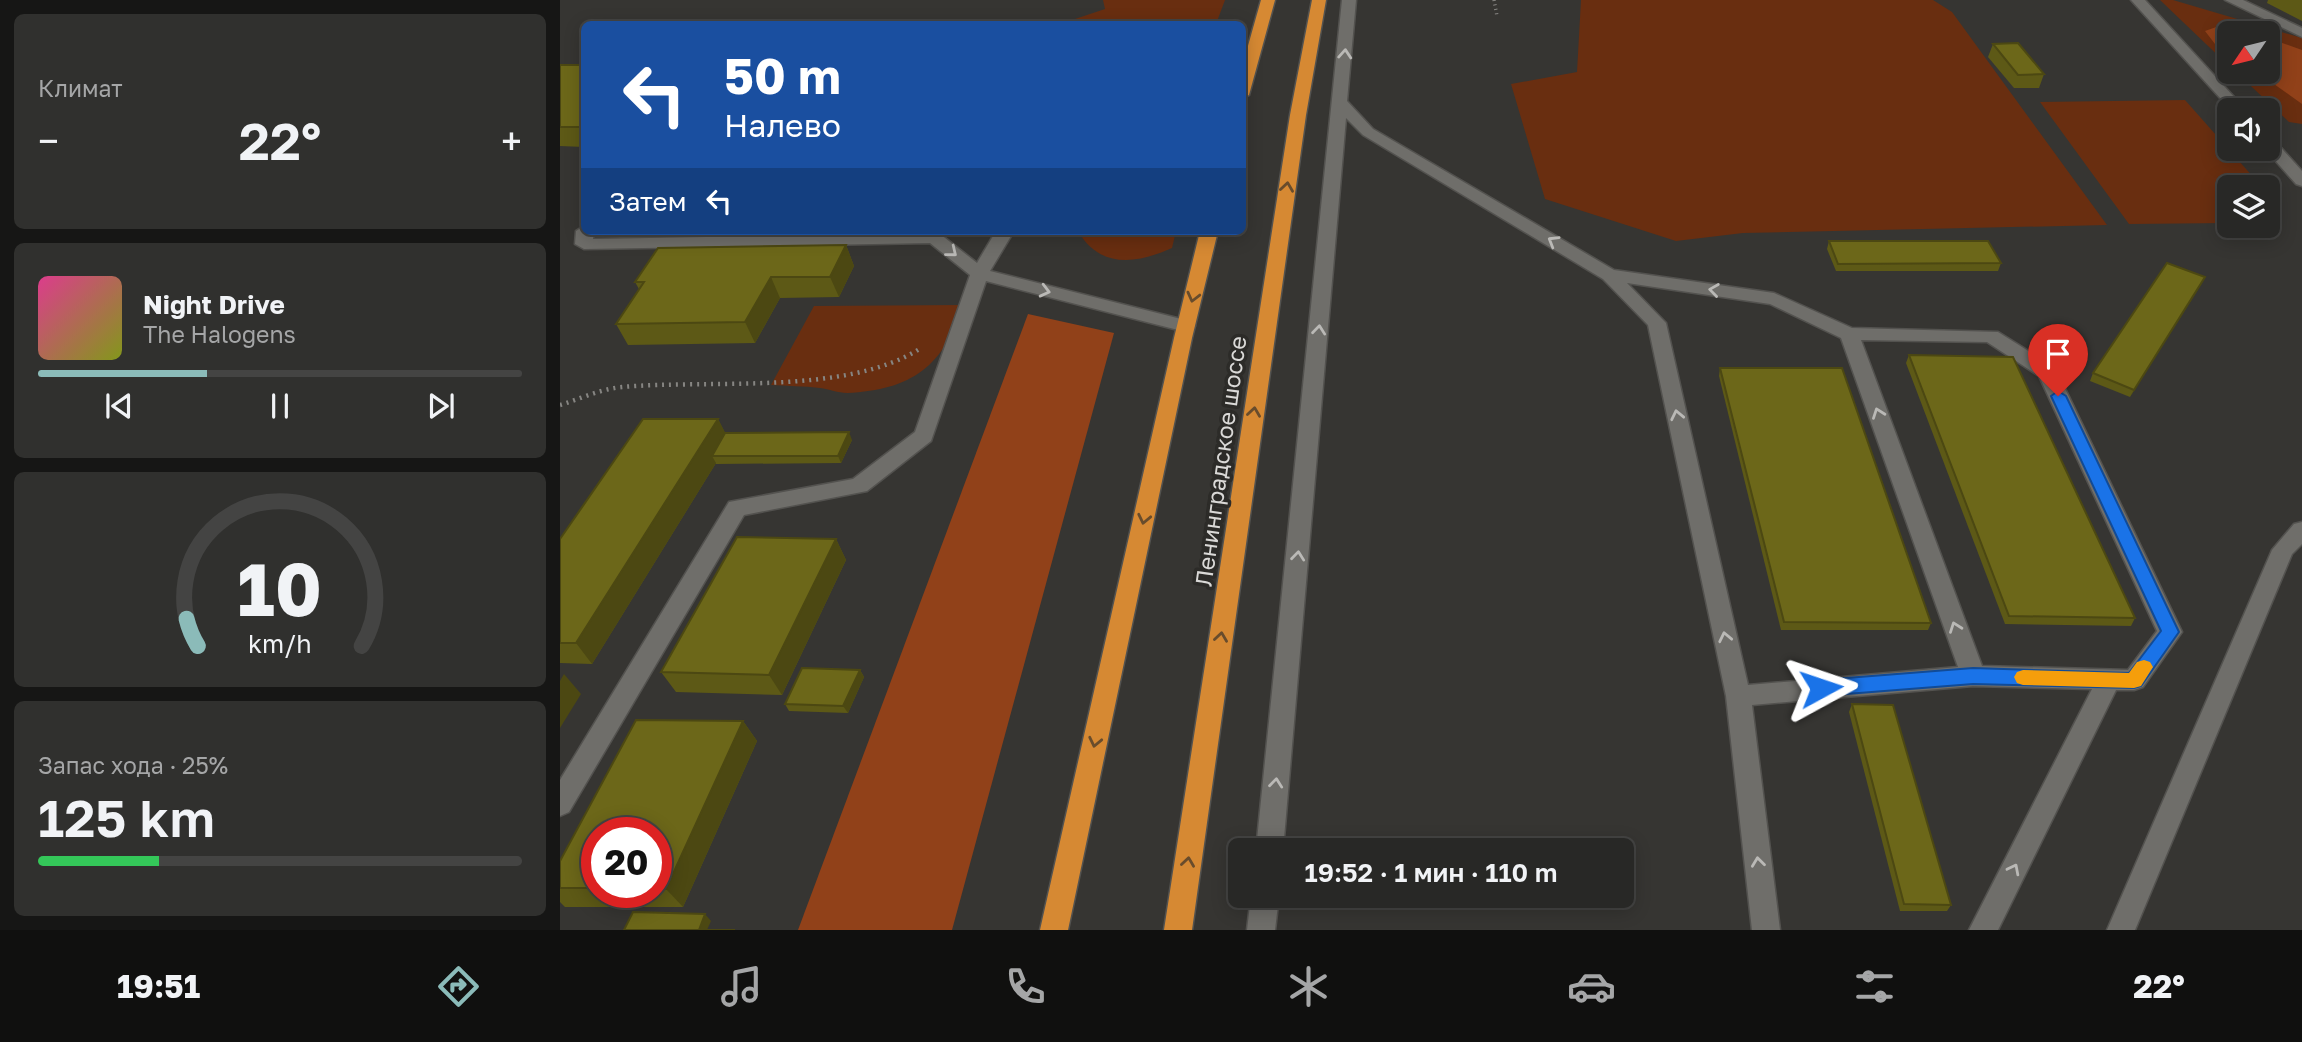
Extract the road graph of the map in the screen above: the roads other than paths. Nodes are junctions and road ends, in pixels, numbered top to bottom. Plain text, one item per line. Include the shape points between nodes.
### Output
1 (1268, 0) edge
2 (1319, 0) edge
3 (1349, 0) edge
4 (2138, 0) edge
5 (2232, 0) edge
6 (2302, 33) edge
7 (1247, 64) edge
8 (2228, 98) edge
9 (1341, 104) junction
10 (2280, 156) edge
11 (2302, 181) edge
12 (585, 235) edge
13 (858, 235) edge
14 (900, 235) edge
15 (1003, 235) edge
16 (1208, 235) edge
17 (979, 274) junction
18 (1609, 275) junction
19 (1186, 326) junction
20 (1849, 334) junction
21 (2302, 530) edge
22 (1973, 676) junction
23 (2109, 680) junction
24 (1738, 696) junction
25 (560, 804) edge
26 (1270, 838) edge
27 (1264, 908) edge
28 (1054, 930) edge
29 (1178, 930) edge
30 (1261, 930) edge
31 (1766, 930) edge
32 (1983, 930) edge
33 (2121, 930) edge

1 - 7 highway
29 -> 2 highway, Ленинградское шоссе via 1298,115
9 -> 3 street
4 - 8 street
5 - 6 street
18 -> 9 street via 1368,132
26 -> 9 street
10 - 11 street
12 - 13 street via 584,244
14 -> 17 street via 934,238
15 - 17 street
16 -> 19 highway
17 -> 19 street
17 - 25 street via 925,436 859,486 737,508
20 -> 18 street via 1774,299
24 -> 18 street via 1657,323
19 -> 28 highway
22 -> 20 street
20 - 23 street via 1991,336 2047,372 2170,632 2134,681
21 - 33 street via 2283,550
22 - 23 street
22 - 24 street
32 -> 23 street
31 -> 24 street
27 - 30 street

